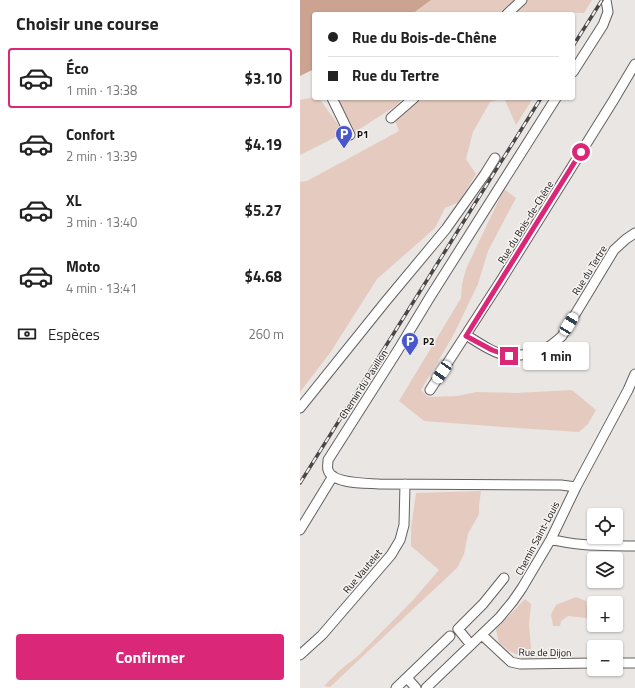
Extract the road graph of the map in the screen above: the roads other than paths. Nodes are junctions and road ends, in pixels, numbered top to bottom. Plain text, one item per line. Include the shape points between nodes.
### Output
1 (522, 0) edge
2 (606, 0) edge
3 (509, 12) edge
4 (635, 64) edge
5 (575, 69) edge
6 (333, 100) edge
7 (412, 100) edge
8 (555, 100) edge
9 (391, 118) dead end
10 (350, 135) dead end
11 (495, 158) dead end
12 (635, 234) edge
13 (466, 336) junction
14 (635, 374) edge
15 (430, 390) dead end
16 (300, 408) edge
17 (333, 476) junction
18 (406, 484) junction
19 (576, 487) junction
20 (300, 530) edge
21 (551, 539) junction
22 (635, 546) edge
23 (504, 578) dead end
24 (482, 635) junction
25 (450, 636) dead end
26 (472, 645) junction
27 (300, 655) edge
28 (587, 663) edge
29 (623, 663) edge
30 (635, 663) edge
31 (407, 678) junction
32 (396, 688) edge
33 (416, 688) edge
34 (426, 688) edge

1 - 3 street
2 - 5 street via 608,12 603,25
4 - 13 street, Rue du Bois-de-Chêne
6 - 10 street
7 - 9 street
8 - 17 street, Chemin du Pavillon via 328,460 327,468
11 - 16 street via 446,230
12 - 13 street, Rue du Tertre via 614,250 562,336 551,346 538,353 509,356
13 - 15 street, Rue du Bois-de-Chêne
14 - 19 street, Chemin Saint-Louis
17 - 18 street via 355,482
17 - 20 street
18 - 19 street
18 - 27 street, Rue Vautelet via 404,525 400,540 391,555 322,635
19 - 21 street, Chemin Saint-Louis
21 - 22 street via 582,545
21 - 24 street, Chemin Saint-Louis via 513,601
23 - 26 street via 458,629
24 - 26 street, Chemin Saint-Louis
24 - 28 street, Rue de Dijon via 511,662
25 - 31 street
26 - 34 street, Chemin Saint-Louis
29 - 30 street
31 - 32 street
31 - 33 street

